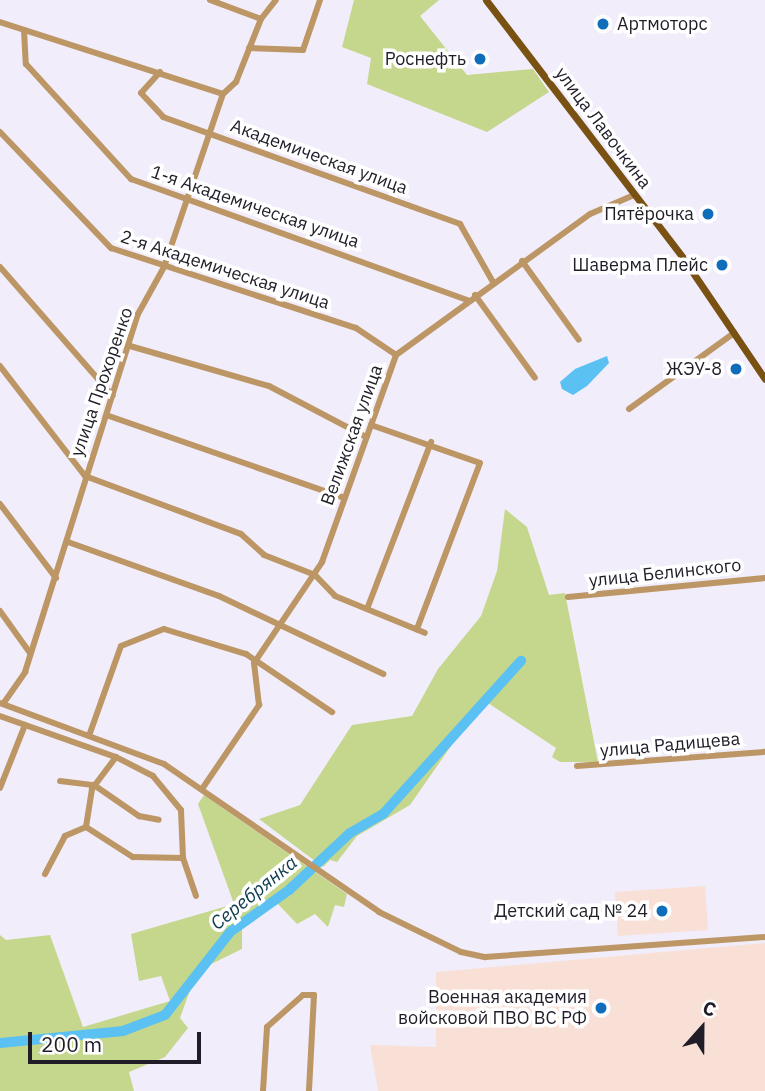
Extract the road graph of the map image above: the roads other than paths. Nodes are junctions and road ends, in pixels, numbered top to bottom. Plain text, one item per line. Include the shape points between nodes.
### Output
1 (210, 0) edge
2 (276, 0) edge
3 (320, 0) edge
4 (486, 0) edge
5 (261, 19) junction
6 (0, 22) edge
7 (24, 30) junction
8 (249, 48) junction
9 (160, 72) junction
10 (223, 94) junction
11 (0, 132) edge
12 (209, 132) junction
13 (634, 195) junction
14 (187, 198) junction
15 (522, 261) junction
16 (0, 267) edge
17 (164, 267) junction
18 (493, 282) junction
19 (475, 295) junction
20 (468, 300) junction
21 (734, 333) junction
22 (579, 340) dead end
23 (130, 346) junction
24 (396, 355) junction
25 (0, 366) edge
26 (764, 377) edge
27 (535, 378) dead end
28 (113, 396) junction
29 (629, 409) dead end
30 (109, 416) junction
31 (371, 425) junction
32 (366, 437) junction
33 (431, 442) junction
34 (85, 476) junction
35 (344, 498) junction
36 (0, 504) edge
37 (68, 542) junction
38 (315, 575) junction
39 (57, 578) junction
40 (765, 578) edge
41 (568, 597) dead end
42 (367, 609) junction
43 (0, 611) edge
44 (278, 621) junction
45 (416, 629) junction
46 (425, 633) dead end
47 (30, 653) junction
48 (254, 663) junction
49 (383, 674) dead end
50 (2, 704) edge
51 (332, 712) dead end
52 (0, 716) edge
53 (25, 725) junction
54 (90, 733) junction
55 (765, 752) edge
56 (116, 757) junction
57 (577, 766) dead end
58 (60, 780) dead end
59 (94, 785) junction
60 (0, 788) edge
61 (202, 789) junction
62 (159, 820) dead end
63 (86, 827) junction
64 (183, 858) junction
65 (45, 874) dead end
66 (196, 896) dead end
67 (765, 937) edge
68 (262, 1091) edge
69 (309, 1091) edge

1 - 5 street
2 - 5 street, улица Прохоренко
3 - 8 street via 303,50
4 - 13 main road, улица Лавочкина
5 - 8 street, улица Прохоренко
6 - 7 street, Академическая улица
7 - 9 street, Академическая улица
7 - 14 street, 1-я Академическая улица via 26,64 131,179
8 - 10 street, улица Прохоренко via 236,82
9 - 10 street, Академическая улица
9 - 12 street, Академическая улица via 141,93 163,117
10 - 12 street, улица Прохоренко
11 - 17 street, 2-я Академическая улица via 97,237
12 - 14 street, улица Прохоренко
12 - 18 street, Академическая улица via 460,224
13 - 15 street, Велижская улица via 590,214
13 - 21 main road, улица Лавочкина
14 - 17 street, улица Прохоренко
14 - 20 street, 1-я Академическая улица
15 - 18 street, Велижская улица
15 - 22 street
16 - 28 street
17 - 23 street, улица Прохоренко via 138,314
17 - 24 street, 2-я Академическая улица via 356,328
18 - 19 street, Велижская улица
19 - 20 street, Велижская улица
19 - 27 street
20 - 24 street, Велижская улица
21 - 26 main road, улица Лавочкина
21 - 29 street
23 - 28 street, улица Прохоренко
23 - 32 street via 269,386
24 - 31 street, Велижская улица
25 - 34 street
28 - 30 street, улица Прохоренко
30 - 34 street, улица Прохоренко
30 - 35 street
31 - 32 street, Велижская улица
31 - 33 street
32 - 35 street, Велижская улица
33 - 42 street
33 - 45 street via 480,463
34 - 37 street, улица Прохоренко
34 - 38 street via 241,534 264,555
35 - 38 street, Велижская улица
36 - 39 street
37 - 39 street, улица Прохоренко
37 - 44 street
38 - 42 street via 335,596
38 - 44 street, Велижская улица
39 - 47 street, улица Прохоренко
40 - 41 street, улица Белинского
42 - 45 street
43 - 47 street
44 - 48 street, Велижская улица
44 - 49 street
45 - 46 street
47 - 50 street, улица Прохоренко
48 - 51 street
48 - 54 street via 246,654 164,629 148,631 121,646
48 - 61 street via 259,705
50 - 54 street
52 - 53 street
53 - 56 street
53 - 60 street
54 - 61 street via 164,764
55 - 57 street, улица Радищева
56 - 59 street
56 - 64 street via 153,776 181,810
58 - 59 street
59 - 62 street via 139,816
59 - 63 street
61 - 67 street via 434,943 485,957
63 - 64 street via 133,858
63 - 65 street via 65,836
64 - 66 street
68 - 69 street via 267,1027 303,995 314,995

